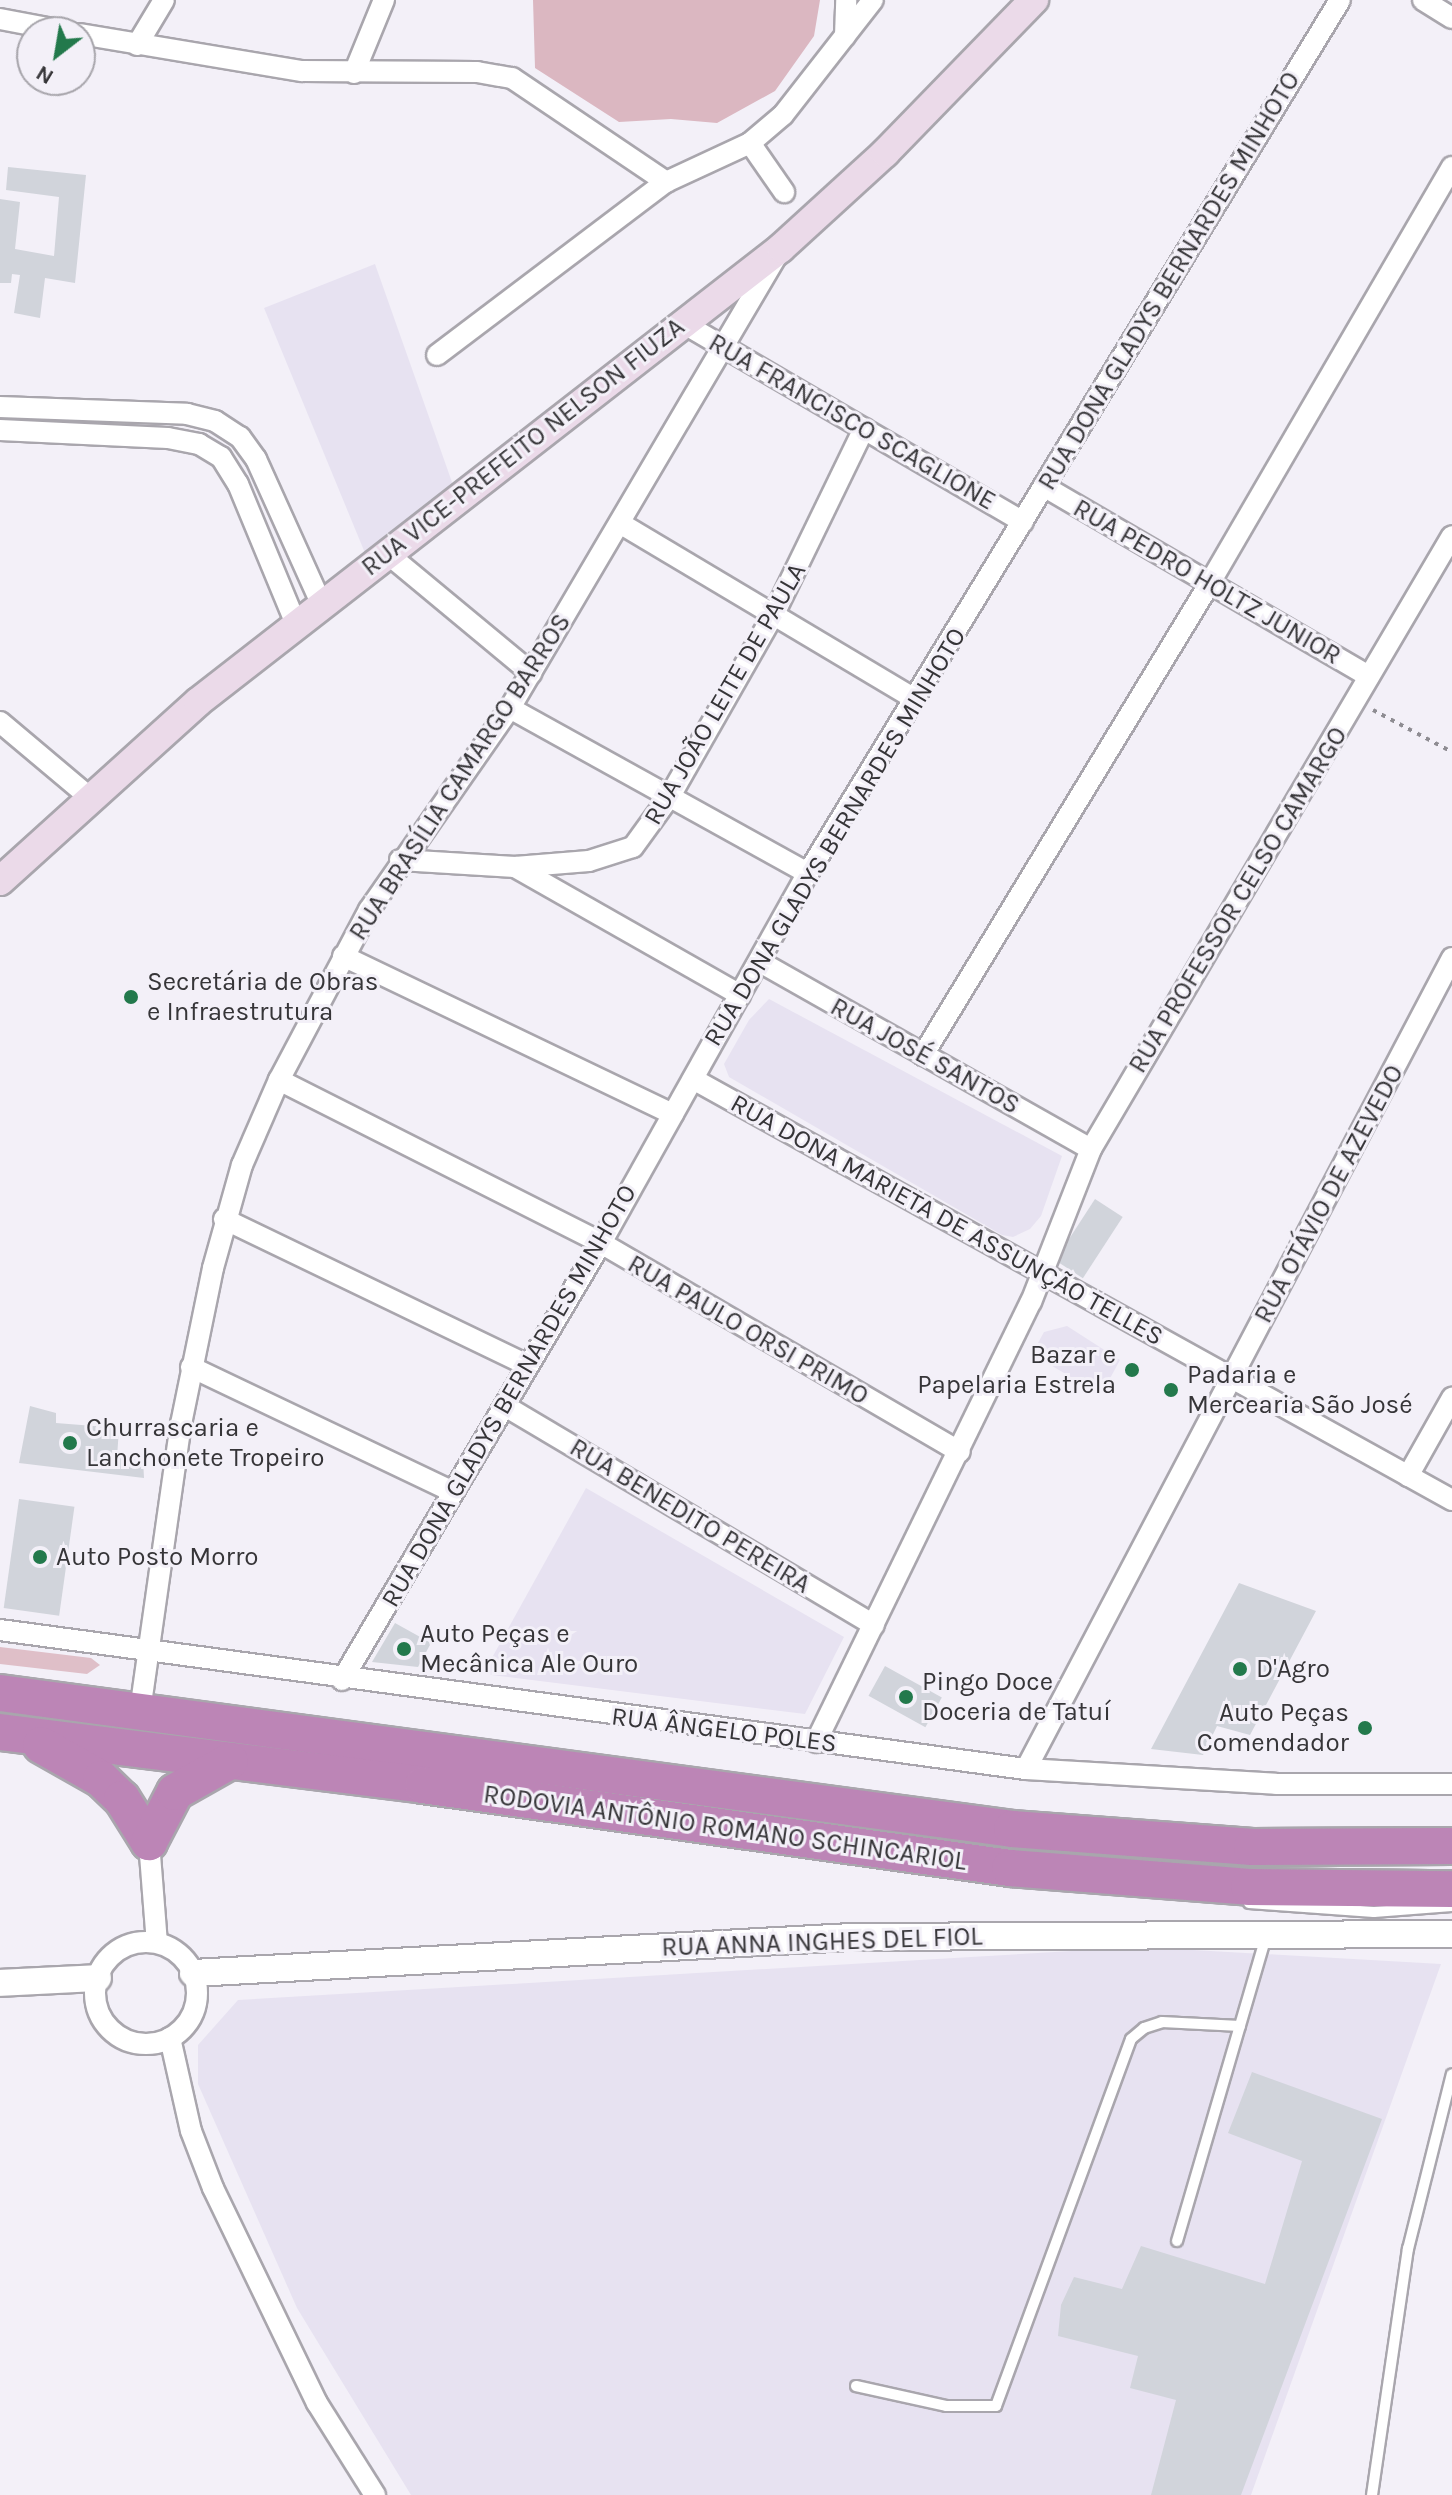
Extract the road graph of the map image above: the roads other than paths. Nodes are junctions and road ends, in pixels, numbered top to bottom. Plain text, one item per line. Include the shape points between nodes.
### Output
1 (164, 0) edge
2 (384, 0) edge
3 (846, 0) edge
4 (873, 0) edge
5 (1034, 0) edge
6 (1340, 0) edge
7 (1423, 0) edge
8 (1452, 18) edge
9 (845, 36) junction
10 (96, 37) edge
11 (137, 45) junction
12 (354, 73) junction
13 (750, 143) junction
14 (1452, 167) edge
15 (666, 182) junction
16 (784, 192) dead end
17 (781, 248) junction
18 (765, 277) junction
19 (684, 324) junction
20 (723, 349) junction
21 (437, 355) dead end
22 (0, 407) edge
23 (864, 429) junction
24 (0, 430) edge
25 (1045, 487) junction
26 (1023, 522) junction
27 (623, 525) junction
28 (1452, 536) edge
29 (389, 555) junction
30 (1208, 586) junction
31 (322, 605) junction
32 (774, 614) junction
33 (296, 624) junction
34 (531, 673) junction
35 (1369, 676) junction
36 (915, 699) junction
37 (510, 708) junction
38 (0, 722) edge
39 (670, 796) junction
40 (89, 797) junction
41 (400, 860) junction
42 (515, 867) junction
43 (808, 873) junction
44 (0, 881) edge
45 (343, 956) junction
46 (1452, 958) edge
47 (760, 962) junction
48 (740, 995) junction
49 (923, 1055) junction
50 (693, 1079) junction
51 (279, 1080) junction
52 (673, 1114) junction
53 (1091, 1149) junction
54 (224, 1219) junction
55 (601, 1243) junction
56 (1043, 1273) junction
57 (528, 1365) junction
58 (191, 1367) junction
59 (1233, 1379) junction
60 (1452, 1398) edge
61 (505, 1406) junction
62 (960, 1452) junction
63 (1408, 1476) junction
64 (453, 1492) junction
65 (1452, 1500) edge
66 (874, 1625) junction
67 (0, 1630) edge
68 (148, 1651) junction
69 (342, 1680) junction
70 (0, 1693) edge
71 (140, 1711) junction
72 (11, 1734) edge
73 (816, 1742) junction
74 (230, 1761) junction
75 (1026, 1769) junction
76 (1452, 1784) edge
77 (149, 1842) junction
78 (1443, 1843) edge
79 (1105, 1878) junction
80 (1452, 1889) edge
81 (1452, 1906) edge
82 (1452, 1934) edge
83 (1266, 1937) junction
84 (157, 1943) junction
85 (193, 1973) junction
86 (98, 1978) junction
87 (0, 1983) edge
88 (1240, 2026) junction
89 (170, 2038) junction
90 (1452, 2074) edge
91 (1177, 2241) dead end
92 (856, 2386) dead end
93 (375, 2495) edge
94 (1372, 2495) edge

1 - 11 street
2 - 12 street
3 - 9 street
4 - 9 street
5 - 17 main road, RUA VICE-PREFEITO NELSON FIUZA via 885,153
6 - 25 street, RUA DONA GLADYS BERNARDES MINHOTO
7 - 8 street
9 - 13 street via 783,115
10 - 11 street
11 - 12 street via 231,63
12 - 15 street via 477,72 512,78
13 - 15 street
13 - 16 street
14 - 30 street
15 - 21 street
17 - 18 street, RUA BRASÍLIA CAMARGO BARROS
17 - 19 main road, RUA VICE-PREFEITO NELSON FIUZA
18 - 19 street
18 - 20 street, RUA BRASÍLIA CAMARGO BARROS
19 - 20 street, RUA FRANCISCO SCAGLIONE
19 - 29 main road, RUA VICE-PREFEITO NELSON FIUZA
20 - 23 street, RUA FRANCISCO SCAGLIONE
20 - 27 street, RUA BRASÍLIA CAMARGO BARROS
22 - 31 street via 187,414 215,421 240,437 256,459
23 - 26 street, RUA FRANCISCO SCAGLIONE
23 - 32 street, RUA JOÃO LEITE DE PAULA
24 - 33 street via 168,438 199,444 221,457 238,484
25 - 26 street, RUA DONA GLADYS BERNARDES MINHOTO
25 - 30 street, RUA PEDRO HOLTZ JUNIOR
26 - 36 street, RUA DONA GLADYS BERNARDES MINHOTO
27 - 32 street
27 - 34 street, RUA BRASÍLIA CAMARGO BARROS
28 - 35 street, RUA PROFESSOR CELSO CAMARGO
29 - 31 main road, RUA VICE-PREFEITO NELSON FIUZA
29 - 34 street
30 - 35 street, RUA PEDRO HOLTZ JUNIOR
30 - 49 street
31 - 33 main road, RUA VICE-PREFEITO NELSON FIUZA
32 - 36 street
32 - 39 street, RUA JOÃO LEITE DE PAULA
33 - 40 main road, RUA VICE-PREFEITO NELSON FIUZA
34 - 37 street, RUA BRASÍLIA CAMARGO BARROS
35 - 53 street, RUA PROFESSOR CELSO CAMARGO
36 - 43 street, RUA DONA GLADYS BERNARDES MINHOTO
37 - 39 street
37 - 41 street, RUA BRASÍLIA CAMARGO BARROS
38 - 40 street
39 - 42 street, RUA JOÃO LEITE DE PAULA via 647,834 614,856
39 - 43 street
40 - 44 main road, RUA VICE-PREFEITO NELSON FIUZA
41 - 42 street, RUA JOÃO LEITE DE PAULA
41 - 45 street, RUA BRASÍLIA CAMARGO BARROS
42 - 48 street, RUA JOÃO LEITE DE PAULA
43 - 47 street, RUA DONA GLADYS BERNARDES MINHOTO
45 - 51 street, RUA BRASÍLIA CAMARGO BARROS
45 - 52 street
46 - 59 street, RUA OTÁVIO DE AZEVEDO
47 - 48 street, RUA DONA GLADYS BERNARDES MINHOTO
47 - 49 street, RUA JOSÉ SANTOS
48 - 50 street, RUA DONA GLADYS BERNARDES MINHOTO
49 - 53 street, RUA JOSÉ SANTOS
50 - 52 street, RUA DONA GLADYS BERNARDES MINHOTO
50 - 56 street, RUA DONA MARIETA DE ASSUNÇÃO TELLES
51 - 54 street, RUA BRASÍLIA CAMARGO BARROS
51 - 55 street, RUA PAULO ORSI PRIMO
52 - 55 street, RUA DONA GLADYS BERNARDES MINHOTO
53 - 56 street, RUA PROFESSOR CELSO CAMARGO
54 - 57 street
54 - 58 street, RUA BRASÍLIA CAMARGO BARROS
55 - 57 street, RUA DONA GLADYS BERNARDES MINHOTO
55 - 62 street, RUA PAULO ORSI PRIMO
56 - 59 street, RUA DONA MARIETA DE ASSUNÇÃO TELLES
56 - 62 street, RUA PROFESSOR CELSO CAMARGO
57 - 61 street, RUA DONA GLADYS BERNARDES MINHOTO
58 - 64 street
58 - 68 street, RUA BRASÍLIA CAMARGO BARROS
59 - 63 street, RUA DONA MARIETA DE ASSUNÇÃO TELLES
59 - 75 street, RUA OTÁVIO DE AZEVEDO
60 - 63 street
61 - 64 street, RUA DONA GLADYS BERNARDES MINHOTO
61 - 66 street, RUA BENEDITO PEREIRA
62 - 66 street, RUA PROFESSOR CELSO CAMARGO
63 - 65 street, RUA DONA MARIETA DE ASSUNÇÃO TELLES
64 - 69 street, RUA DONA GLADYS BERNARDES MINHOTO
66 - 73 street, RUA PROFESSOR CELSO CAMARGO
67 - 68 street, RUA ÂNGELO POLES
68 - 69 street, RUA ÂNGELO POLES
68 - 71 street, RUA BRASÍLIA CAMARGO BARROS
69 - 73 street, RUA ÂNGELO POLES
70 - 71 highway, RODOVIA ANTÔNIO ROMANO SCHINCARIOL
71 - 78 highway, RODOVIA ANTÔNIO ROMANO SCHINCARIOL via 1012,1829 1185,1844
72 - 74 highway, RODOVIA ANTÔNIO ROMANO SCHINCARIOL
72 - 77 highway via 101,1779 122,1799
73 - 75 street, RUA ÂNGELO POLES
74 - 77 highway via 175,1792
74 - 79 highway, RODOVIA ANTÔNIO ROMANO SCHINCARIOL
75 - 76 street, RUA ÂNGELO POLES via 1276,1784
77 - 84 street
79 - 80 highway, RODOVIA ANTÔNIO ROMANO SCHINCARIOL via 1249,1887
79 - 81 lane via 1274,1907 1374,1912
82 - 83 street, RUA ANNA INGHES DEL FIOL
83 - 85 street, RUA ANNA INGHES DEL FIOL via 852,1937
83 - 88 lane
84 - 85 street via 175,1951
84 - 86 street via 124,1947 110,1956
85 - 89 street via 194,2012
86 - 87 street
86 - 89 street via 95,2003 111,2031 142,2045
88 - 91 lane
88 - 92 lane via 1162,2022 1131,2039 996,2406 946,2406
89 - 93 street via 191,2131 213,2188 317,2403
90 - 94 lane via 1408,2249

